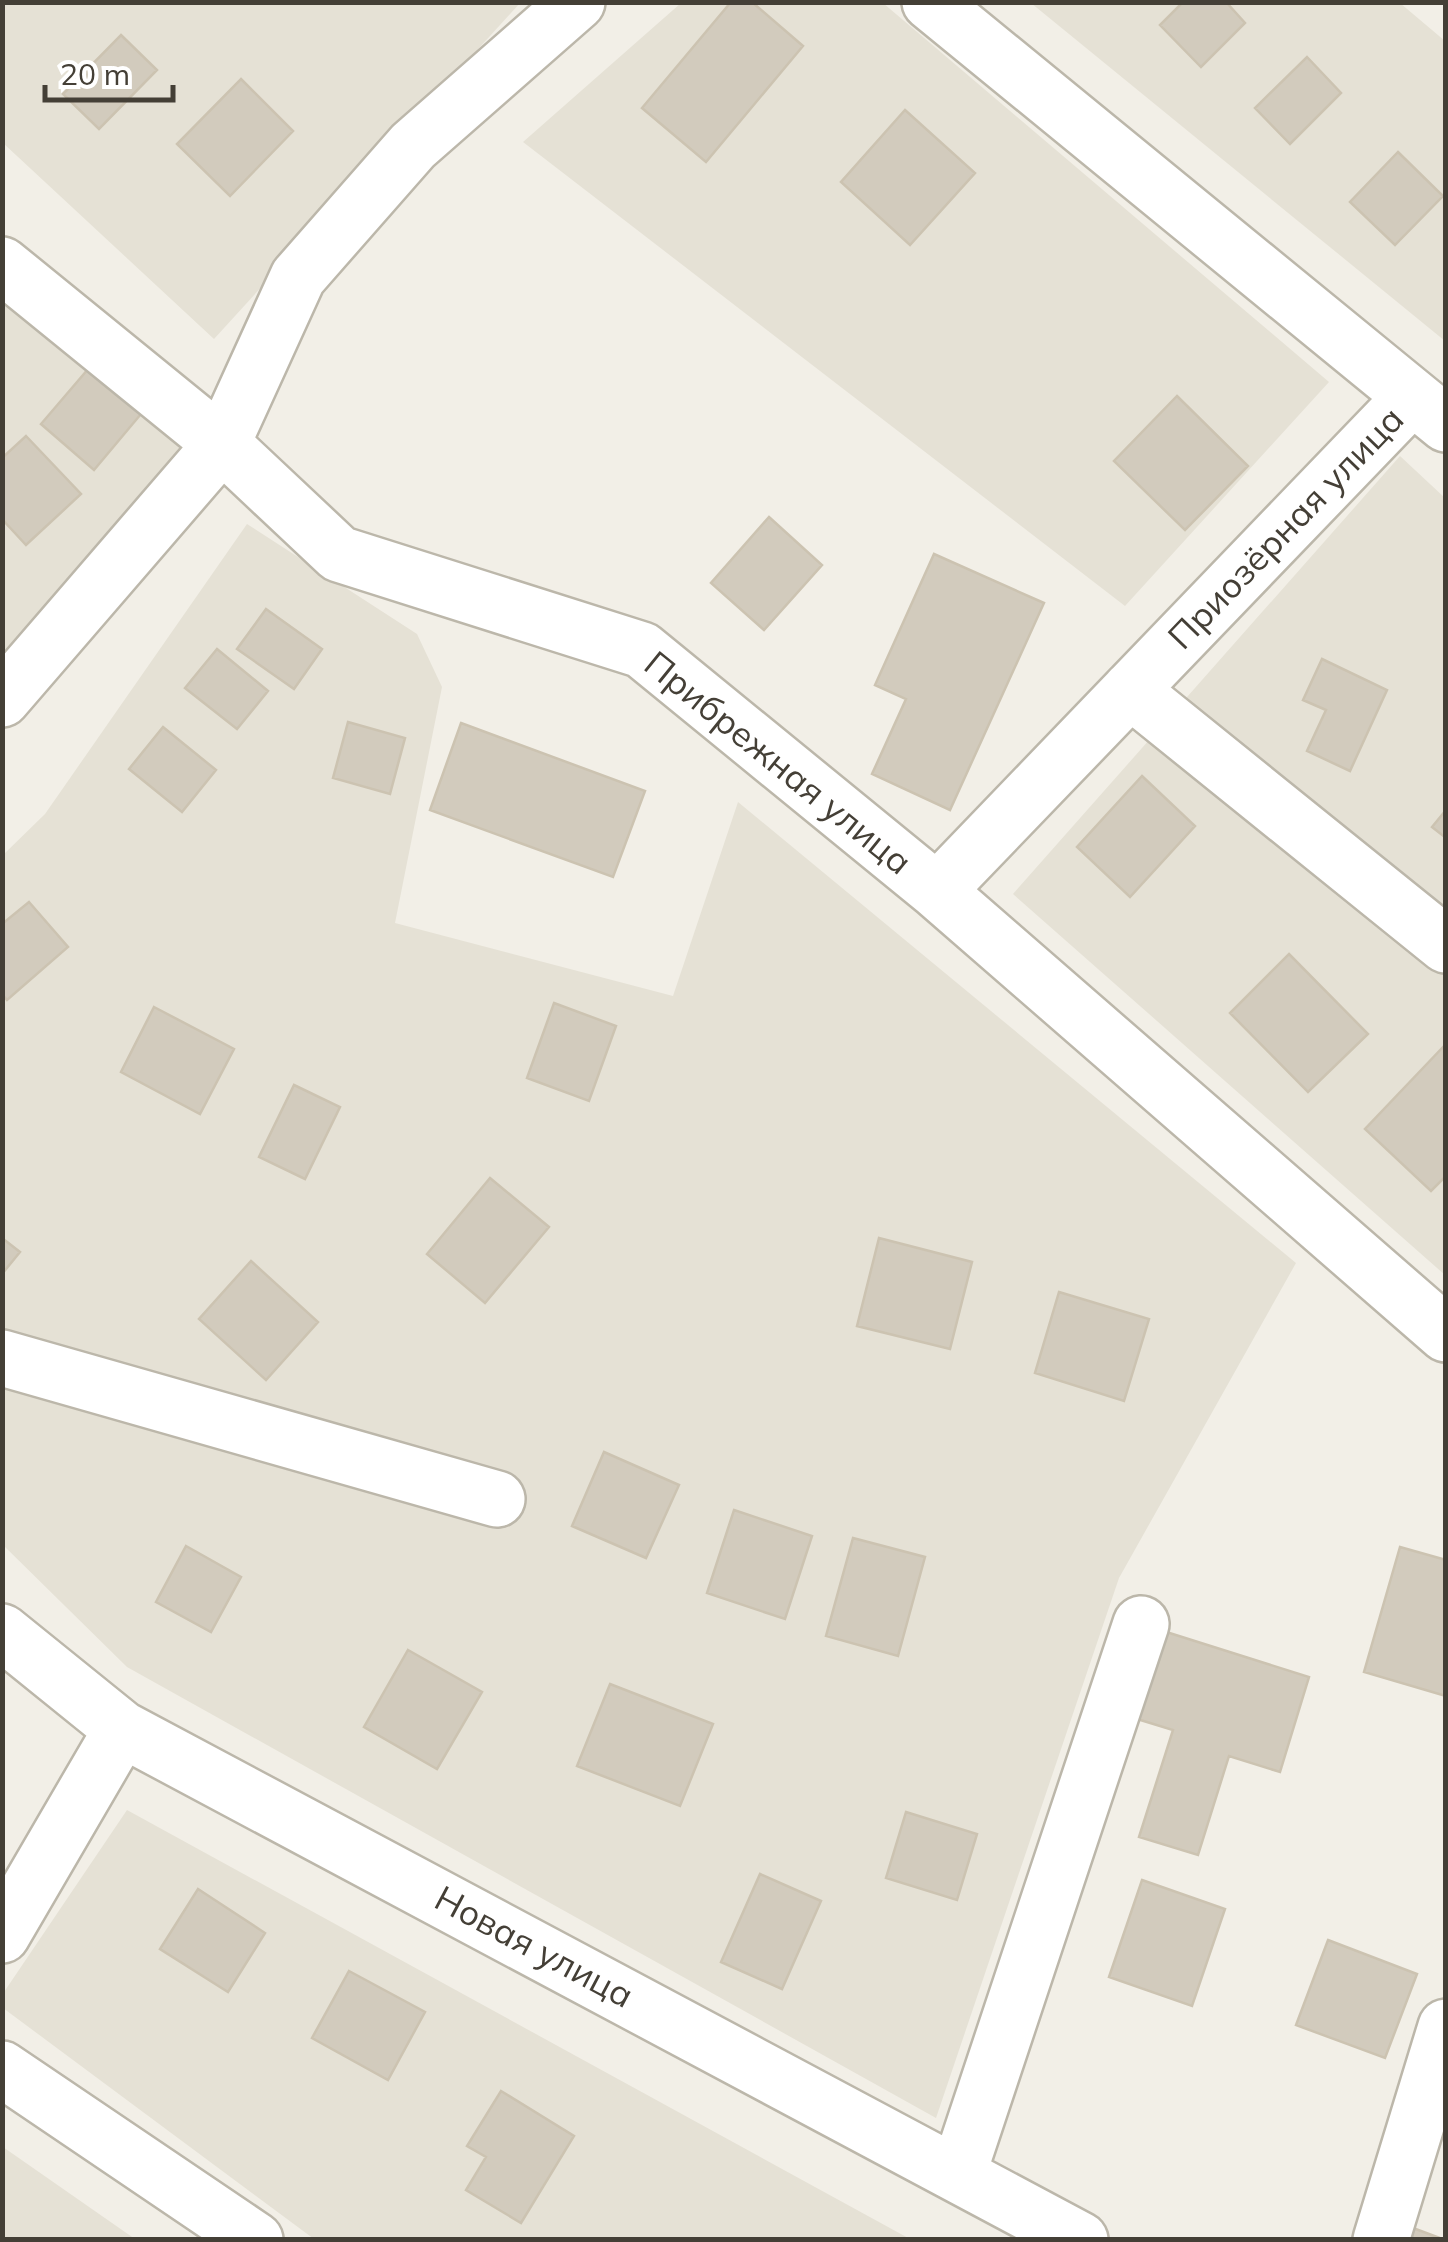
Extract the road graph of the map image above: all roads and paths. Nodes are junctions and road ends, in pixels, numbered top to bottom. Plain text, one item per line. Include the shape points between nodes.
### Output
1 (577, 2) edge
2 (930, 2) edge
3 (2, 264) edge
4 (1429, 411) edge
5 (222, 444) junction
6 (1130, 690) junction
7 (2, 699) edge
8 (937, 891) junction
9 (1446, 945) edge
10 (1446, 1334) edge
11 (2, 1358) edge
12 (497, 1499) dead end
13 (1141, 1624) dead end
14 (2, 1632) edge
15 (122, 1728) junction
16 (2, 1935) edge
17 (1446, 2028) edge
18 (2, 2069) edge
19 (958, 2174) junction
20 (255, 2240) edge
21 (1080, 2240) edge
22 (1380, 2240) edge

1 - 5 street via 413,146 298,277
2 - 4 street, Приозёрная улица
3 - 5 street, Прибрежная улица
4 - 6 street, Приозёрная улица
5 - 7 street
5 - 8 street, Прибрежная улица via 339,554 642,650
6 - 8 street, Приозёрная улица
6 - 9 street
8 - 10 street, Прибрежная улица
11 - 12 street
13 - 19 street
14 - 15 street, Новая улица
15 - 16 street
15 - 19 street, Новая улица
17 - 22 street
18 - 20 street
19 - 21 street, Новая улица

